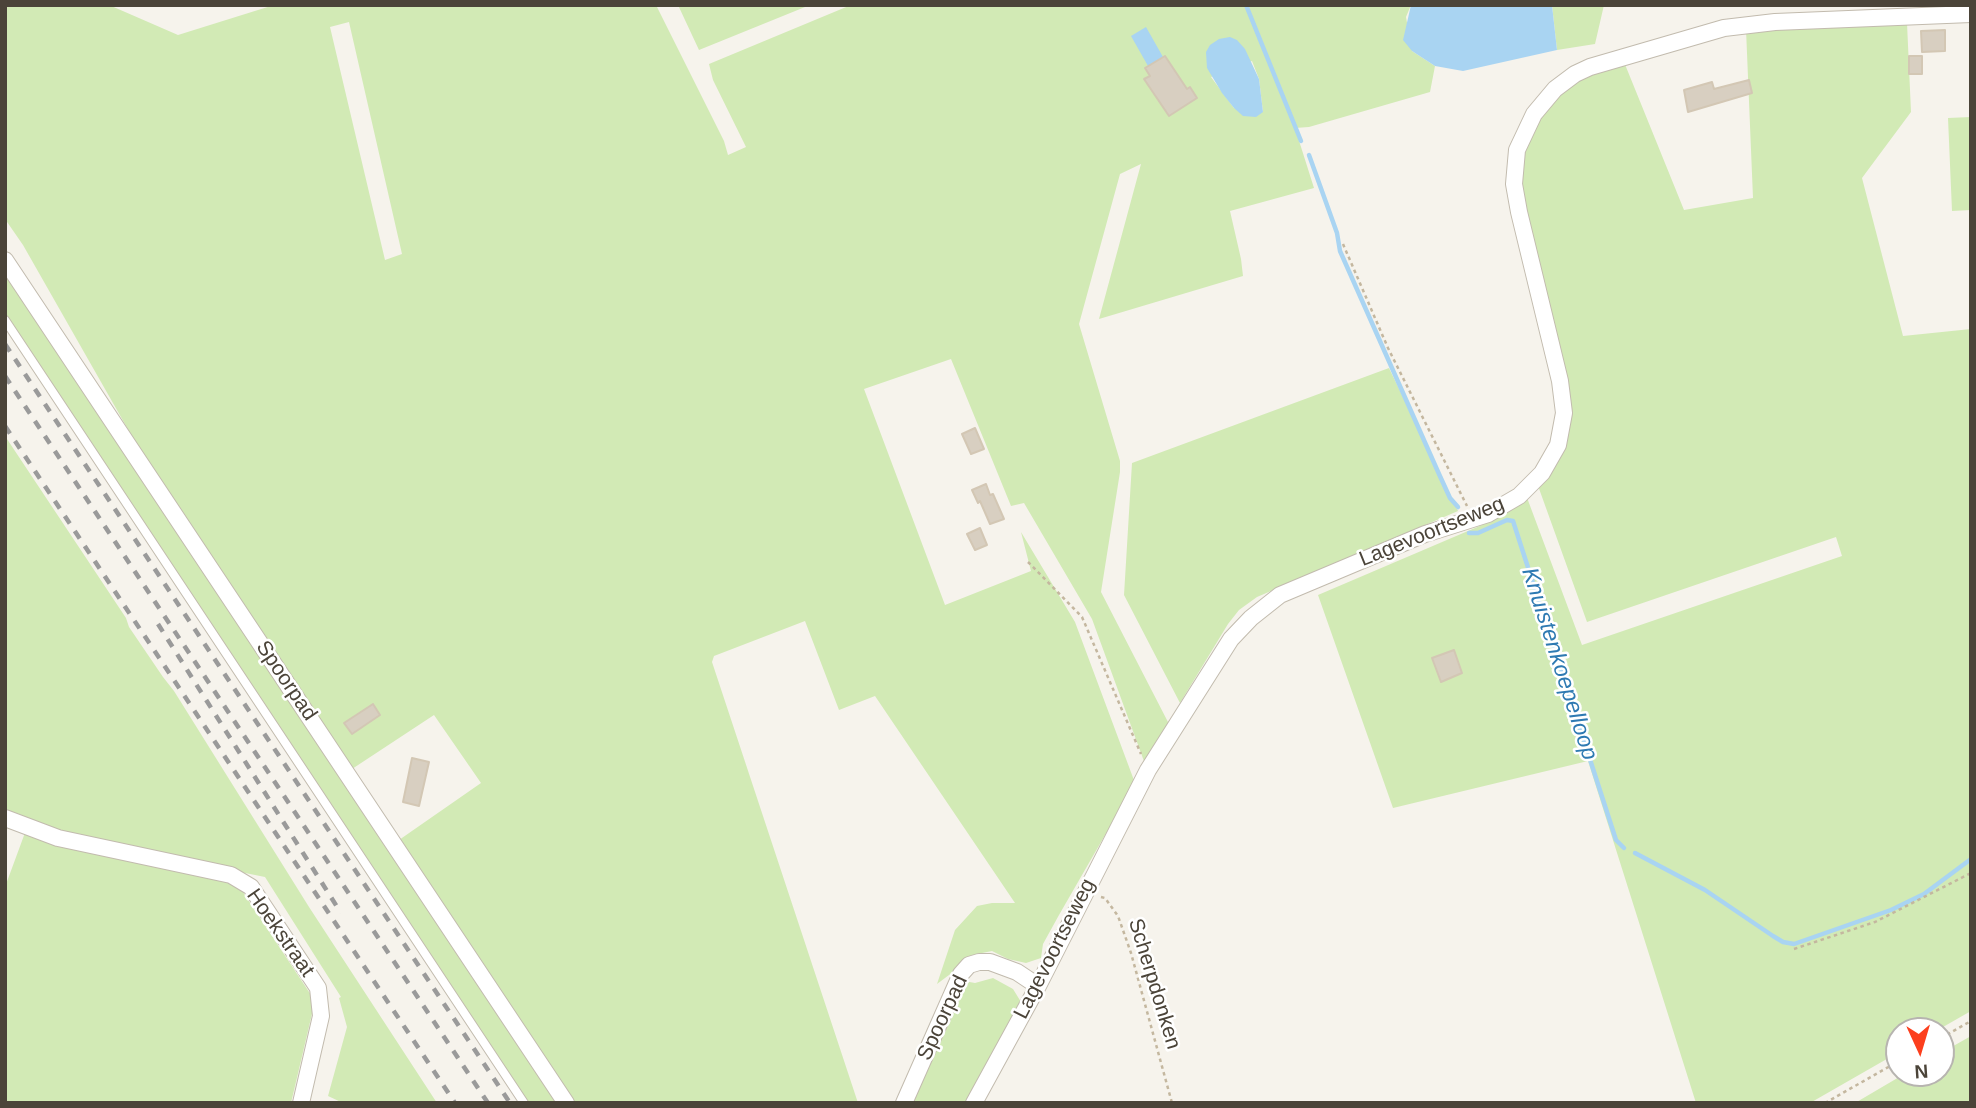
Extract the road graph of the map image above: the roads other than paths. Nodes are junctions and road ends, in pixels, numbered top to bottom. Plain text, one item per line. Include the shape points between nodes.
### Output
1 (1971, 15) edge
2 (5, 260) edge
3 (5, 320) edge
4 (5, 818) edge
5 (1038, 986) junction
6 (980, 1100) edge
7 (301, 1103) edge
8 (524, 1103) edge
9 (566, 1103) edge
10 (904, 1103) edge

1 - 5 street, Lagevoortseweg via 1724,28 1590,67 1555,89 1534,114 1517,150 1514,184 1564,413 1558,444 1542,473 1520,496 1488,514 1425,534 1280,596 1251,618 1231,639 1148,770
2 - 9 street, Spoorpad
3 - 8 lane
4 - 7 street, Hoekstraat via 58,838 231,875 251,887 318,988 321,1016
5 - 6 street, Lagevoortseweg
5 - 10 street, Spoorpad via 990,962 969,965

